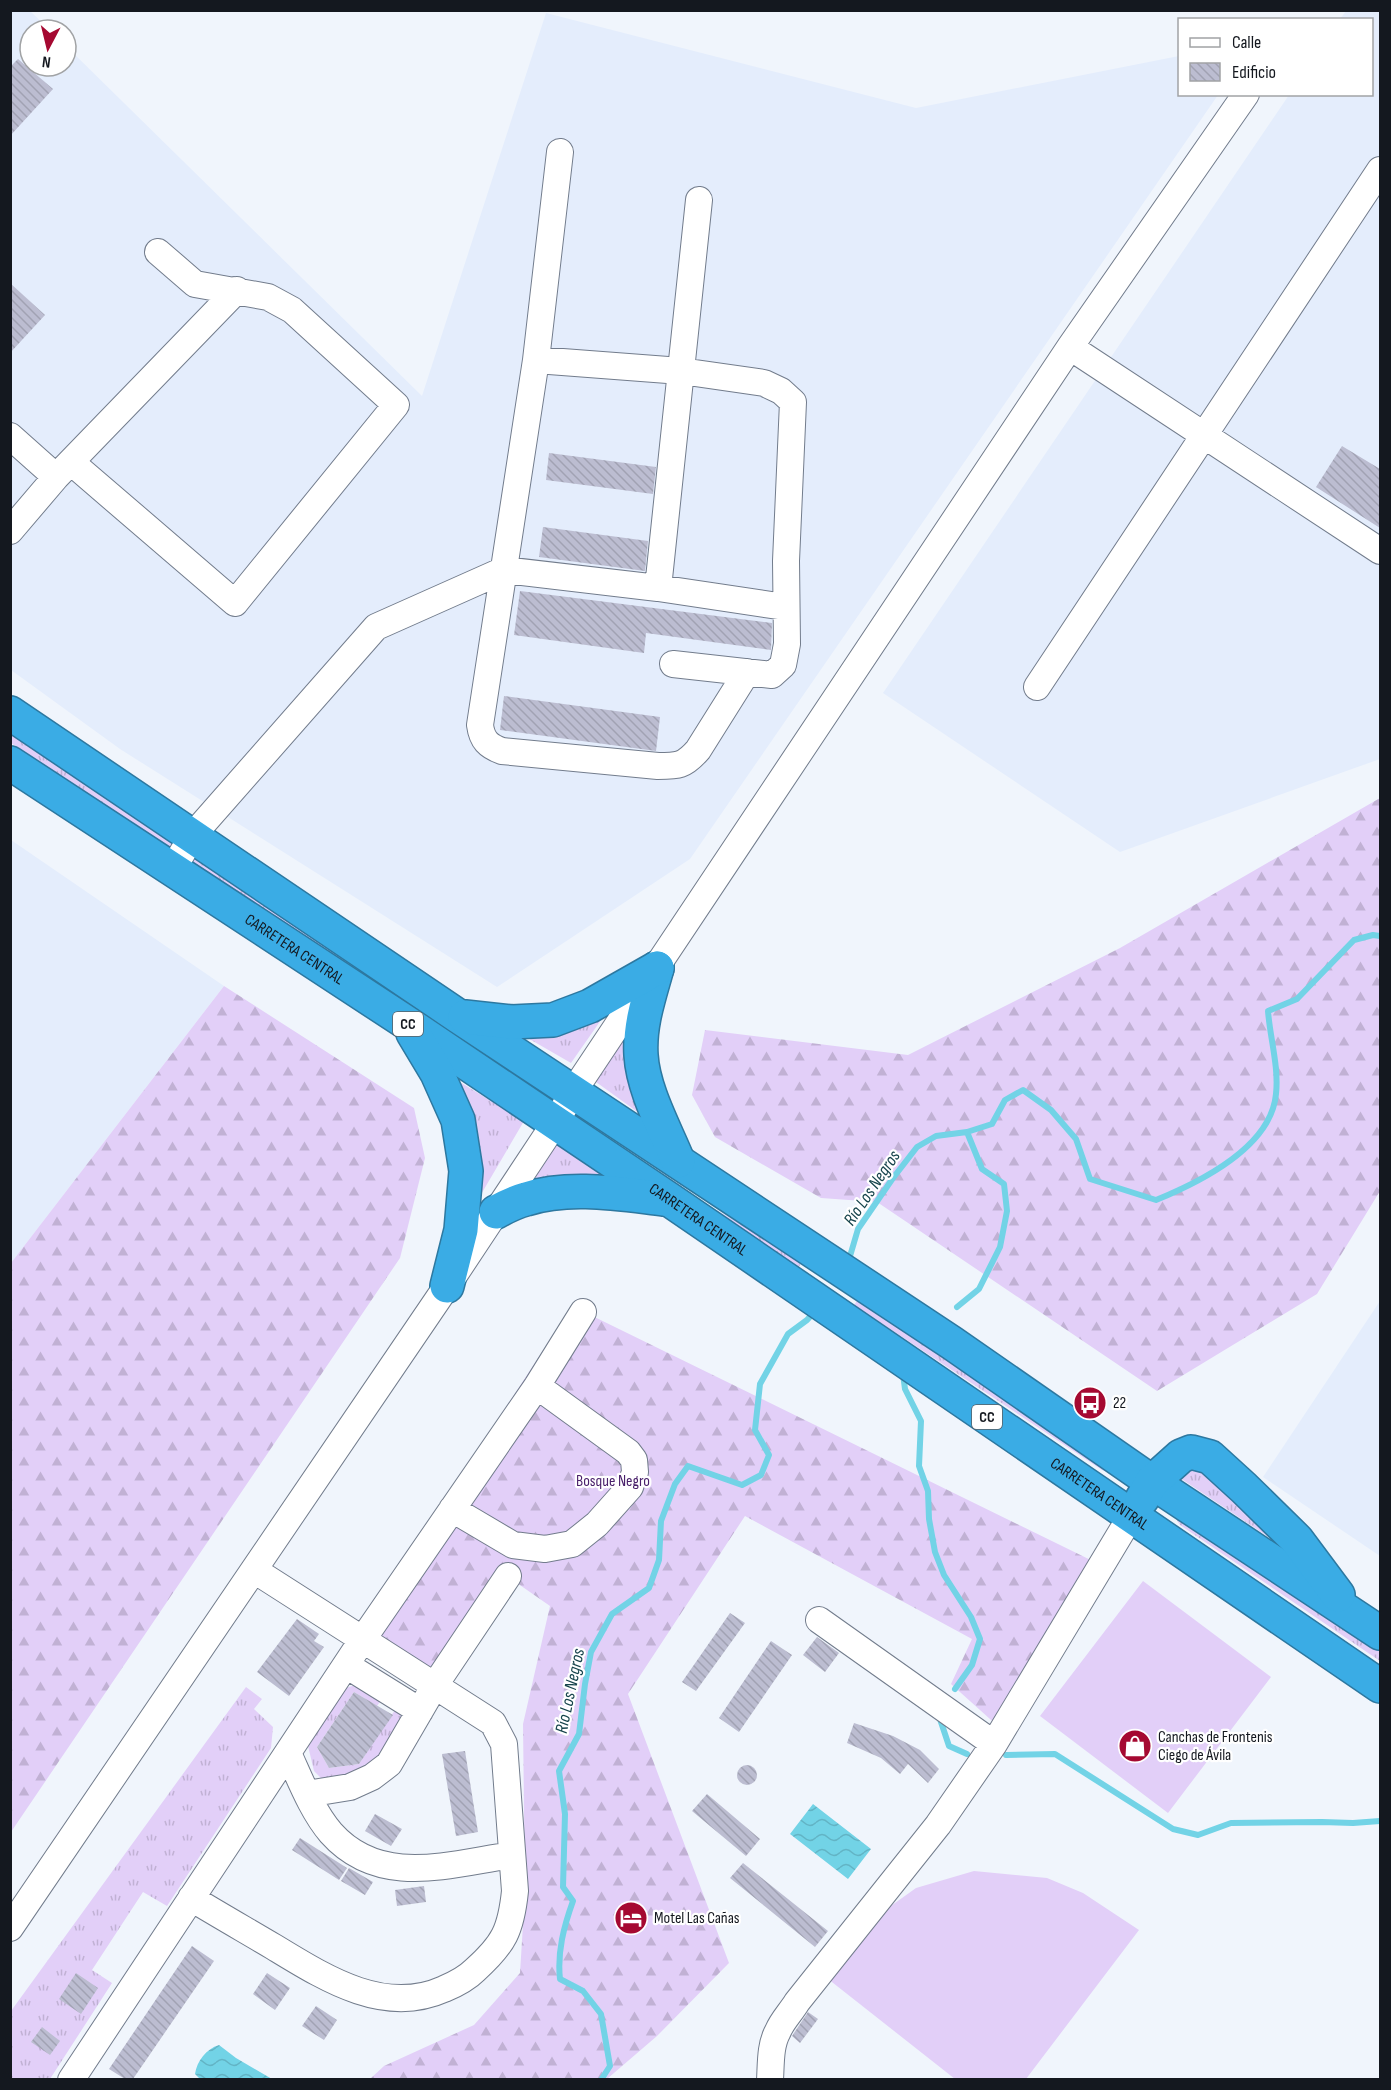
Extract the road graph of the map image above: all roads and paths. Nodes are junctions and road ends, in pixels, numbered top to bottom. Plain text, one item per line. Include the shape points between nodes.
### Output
1 (1245, 96) edge
2 (560, 152) dead end
3 (1380, 170) edge
4 (699, 200) dead end
5 (158, 252) dead end
6 (237, 290) junction
7 (1070, 347) junction
8 (536, 360) junction
9 (681, 371) junction
10 (10, 436) edge
11 (1203, 436) junction
12 (64, 470) junction
13 (10, 531) edge
14 (1380, 551) edge
15 (504, 570) junction
16 (658, 588) junction
17 (785, 607) junction
18 (673, 664) dead end
19 (747, 672) junction
20 (1037, 687) dead end
21 (10, 713) edge
22 (10, 763) edge
23 (193, 835) junction
24 (172, 870) junction
25 (657, 968) junction
26 (458, 1016) junction
27 (407, 1023) junction
28 (573, 1092) junction
29 (555, 1124) junction
30 (678, 1161) junction
31 (670, 1200) junction
32 (496, 1212) junction
33 (447, 1286) junction
34 (583, 1312) dead end
35 (537, 1386) junction
36 (1152, 1482) junction
37 (452, 1509) junction
38 (1131, 1516) junction
39 (254, 1570) junction
40 (508, 1576) dead end
41 (1354, 1615) junction
42 (819, 1620) dead end
43 (1380, 1633) edge
44 (363, 1639) junction
45 (346, 1665) junction
46 (435, 1685) junction
47 (1380, 1686) edge
48 (420, 1711) junction
49 (994, 1744) junction
50 (288, 1753) junction
51 (307, 1794) junction
52 (512, 1855) junction
53 (191, 1898) junction
54 (10, 1928) edge
55 (89, 2069) edge
56 (71, 2079) edge
57 (770, 2079) edge

1 - 7 street
2 - 8 street
3 - 11 street
4 - 9 street
5 - 6 street via 195,284
6 - 12 street
6 - 12 street via 268,297 291,310 396,405 235,603
7 - 11 street
7 - 25 street
8 - 9 street
8 - 15 street
9 - 16 street
9 - 17 street via 764,383 794,402
10 - 12 street
11 - 14 street
11 - 20 street
12 - 13 street
15 - 16 street
15 - 19 street via 480,725 482,737 490,747 679,766 698,750
15 - 23 street via 376,627
16 - 17 street
17 - 19 street via 787,644 783,665 772,675
18 - 19 street
21 - 23 highway, CC
22 - 24 highway, CARRETERA CENTRAL / CC
23 - 24 street
23 - 26 highway, CC
24 - 27 highway, CARRETERA CENTRAL / CC
25 - 26 highway via 590,1006 553,1020 512,1022
25 - 28 street
25 - 30 highway via 643,1020 641,1056 650,1093
26 - 28 highway, CC
27 - 29 highway, CARRETERA CENTRAL / CC
27 - 33 highway via 437,1073 458,1120 466,1171 461,1230
28 - 29 street
28 - 30 highway, CC
29 - 31 highway, CARRETERA CENTRAL / CC
29 - 32 street
30 - 36 highway, CC
31 - 32 highway via 567,1192 527,1198
31 - 38 highway, CARRETERA CENTRAL / CC
32 - 33 street
33 - 39 street
34 - 35 street
35 - 37 street
35 - 37 street via 628,1452 636,1472 630,1487 597,1524 572,1544 545,1549 513,1545
36 - 38 highway
36 - 41 highway, CC
36 - 41 highway via 1181,1456 1191,1452 1210,1458 1297,1540
37 - 44 street
38 - 47 highway, CARRETERA CENTRAL / CC
38 - 49 street
39 - 44 street
39 - 54 street
40 - 46 street
41 - 43 highway, CC
42 - 49 street
44 - 45 street
44 - 46 street
45 - 48 street
45 - 50 street
46 - 48 street
46 - 52 street via 494,1723 499,1731 504,1744
48 - 51 street via 389,1764 372,1777 350,1786
49 - 57 street via 938,1825 797,2002 777,2032
50 - 51 street
50 - 53 street
51 - 52 street via 331,1832 354,1854 374,1863 419,1869
52 - 53 street via 515,1892 505,1939 465,1980 431,1995 400,1999 350,1988 322,1976
53 - 55 street
55 - 56 street

